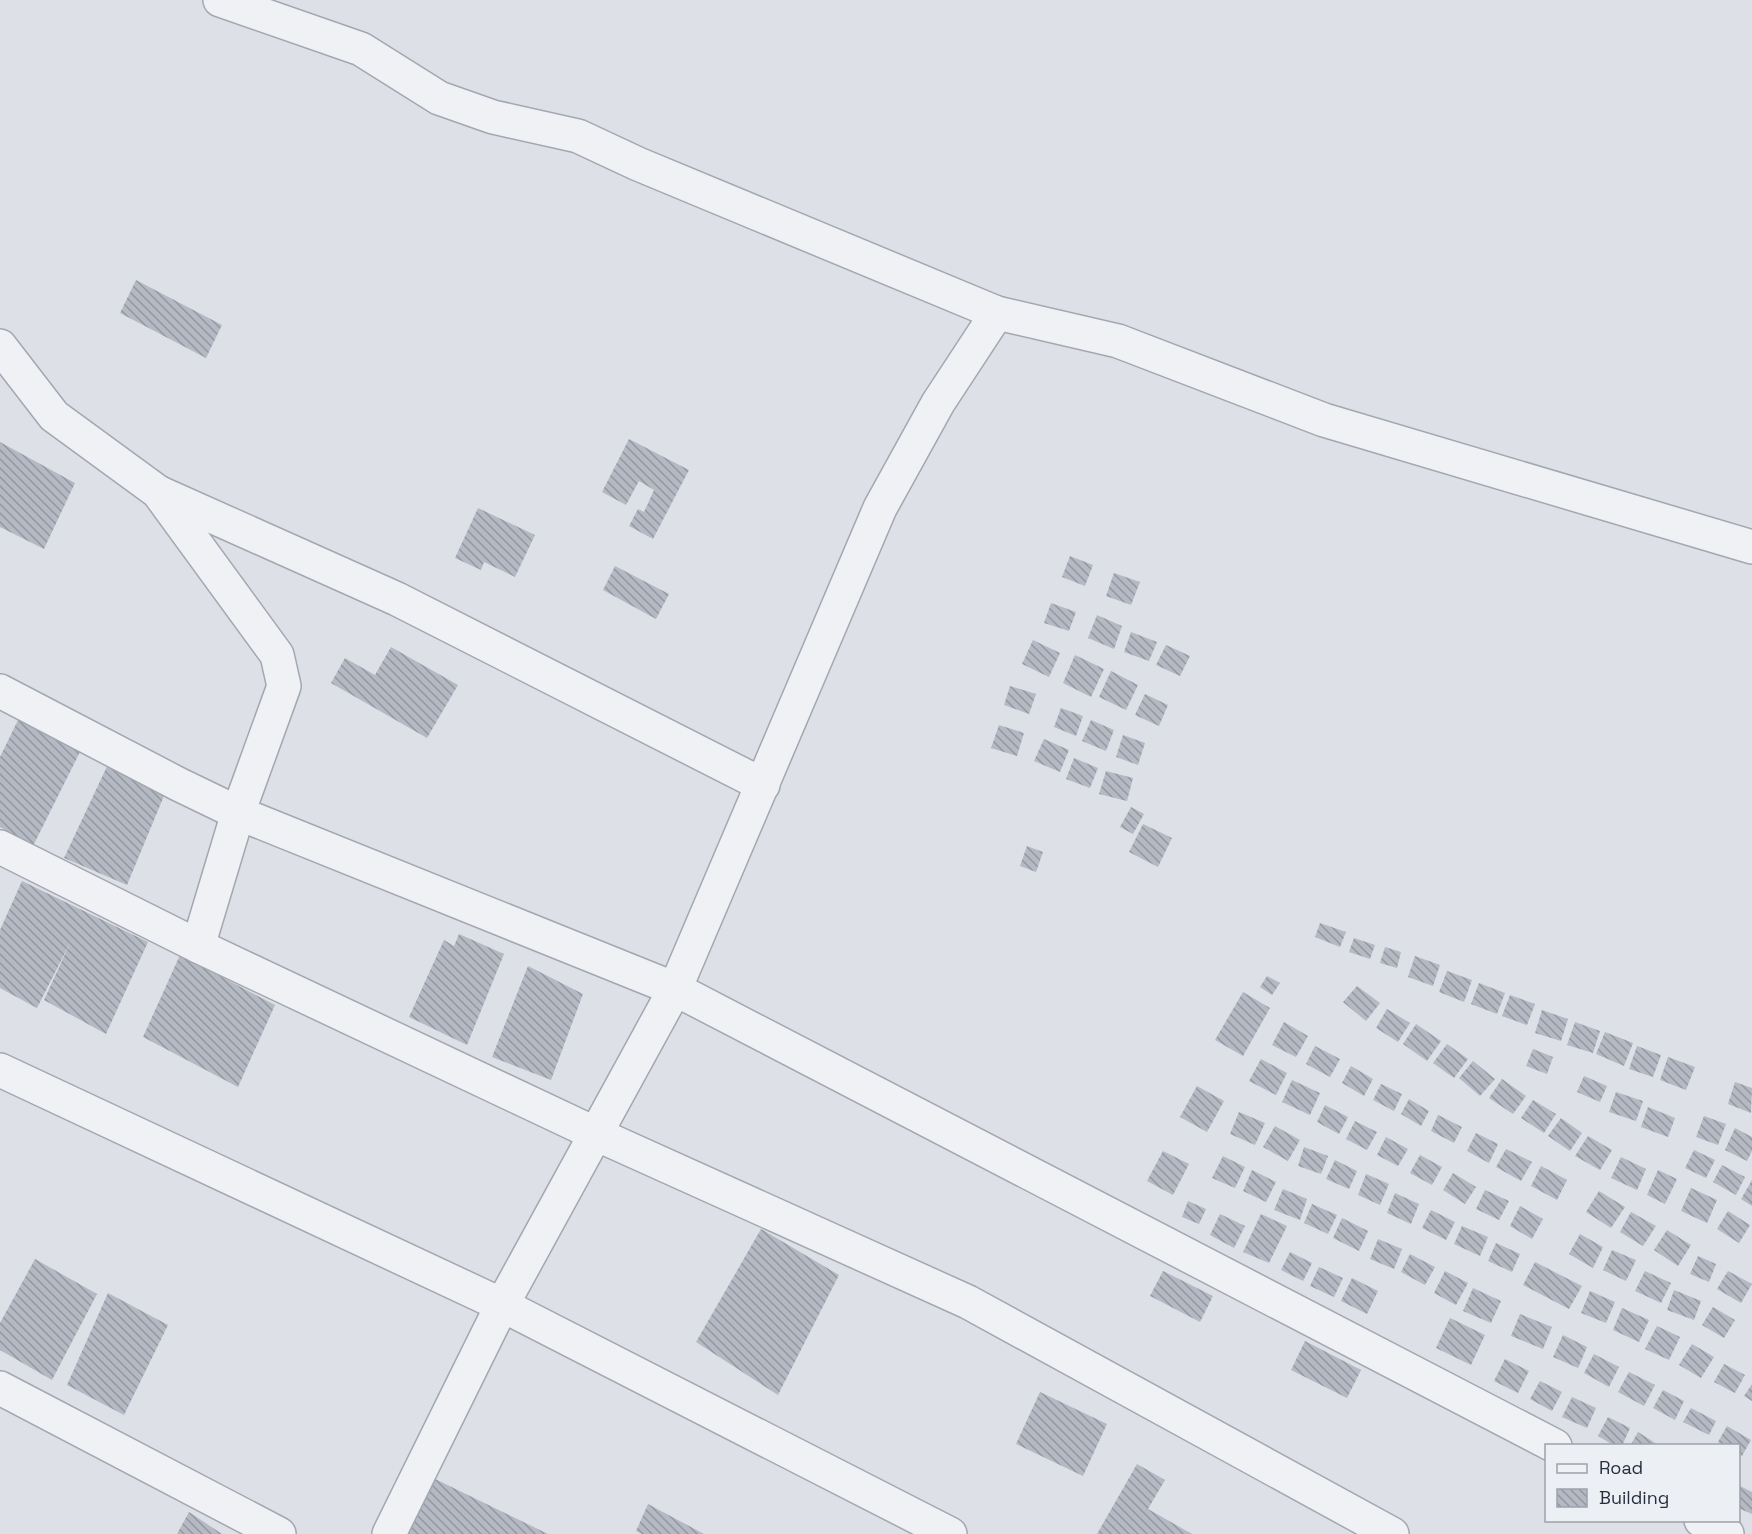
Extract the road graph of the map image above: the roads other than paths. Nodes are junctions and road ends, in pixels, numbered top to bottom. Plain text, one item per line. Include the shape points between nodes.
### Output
1 (220, 0) edge
2 (997, 313) junction
3 (0, 346) edge
4 (158, 492) junction
5 (1752, 547) edge
6 (0, 691) edge
7 (763, 785) junction
8 (238, 813) junction
9 (0, 847) edge
10 (198, 946) junction
11 (675, 989) junction
12 (0, 1070) edge
13 (596, 1134) junction
14 (502, 1305) junction
15 (0, 1388) edge
16 (1551, 1444) edge
17 (1703, 1522) edge
18 (279, 1534) edge
19 (389, 1534) edge
20 (950, 1534) edge
21 (1392, 1534) edge
22 (1727, 1534) edge

1 - 2 street via 361,49 440,98 493,117 578,136
2 - 5 street via 1118,341 1324,420
2 - 7 street via 938,403 880,508
3 - 4 street via 54,416
4 - 7 street via 397,599
4 - 8 street via 277,655 284,686
6 - 8 street
7 - 11 street
8 - 10 street
8 - 11 street
9 - 10 street
10 - 13 street
11 - 13 street
11 - 16 street
12 - 14 street
13 - 14 street
13 - 21 street via 968,1302
14 - 19 street
14 - 20 street
15 - 18 street
17 - 22 street

